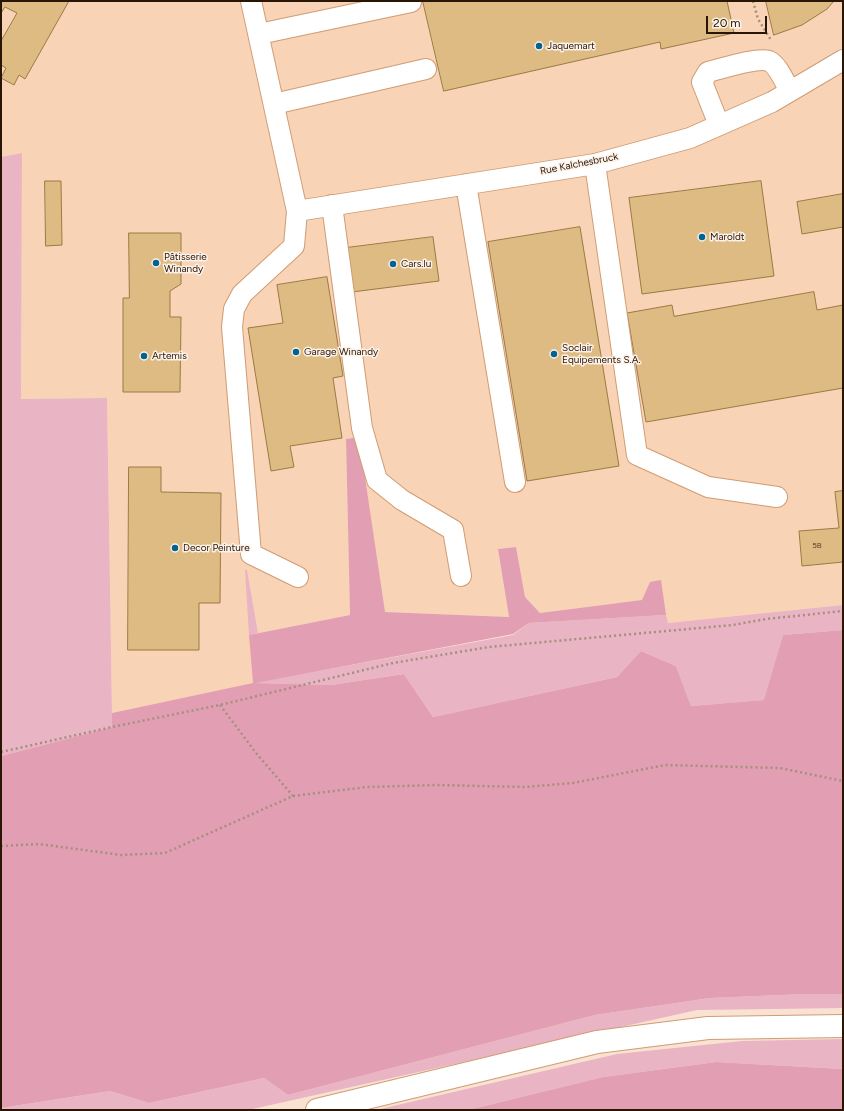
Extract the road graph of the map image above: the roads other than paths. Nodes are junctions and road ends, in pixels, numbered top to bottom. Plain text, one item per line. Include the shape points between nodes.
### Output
1 (251, 1) edge
2 (411, 2) edge
3 (259, 34) junction
4 (843, 60) edge
5 (426, 69) dead end
6 (790, 91) junction
7 (274, 104) junction
8 (720, 125) junction
9 (595, 164) junction
10 (466, 184) junction
11 (332, 205) junction
12 (297, 211) junction
13 (515, 482) dead end
14 (777, 497) dead end
15 (461, 576) dead end
16 (298, 577) dead end
17 (843, 1026) edge
18 (318, 1110) edge

1 - 3 street
2 - 3 street
3 - 7 street
4 - 6 street, Rue Kalchesbruck
5 - 7 street
6 - 8 street, Rue Kalchesbruck via 772,102
6 - 8 street via 769,61 758,60 708,72 702,82
7 - 12 street
8 - 9 street, Rue Kalchesbruck via 690,138
9 - 10 street, Rue Kalchesbruck
9 - 14 street via 636,455 708,487
10 - 11 street, Rue Kalchesbruck
10 - 13 street
11 - 12 street, Rue Kalchesbruck
11 - 15 street via 362,428 377,480 402,500 453,530
12 - 16 street via 294,246 242,294 234,309 232,327 251,554
17 - 18 main road via 708,1028 597,1042

